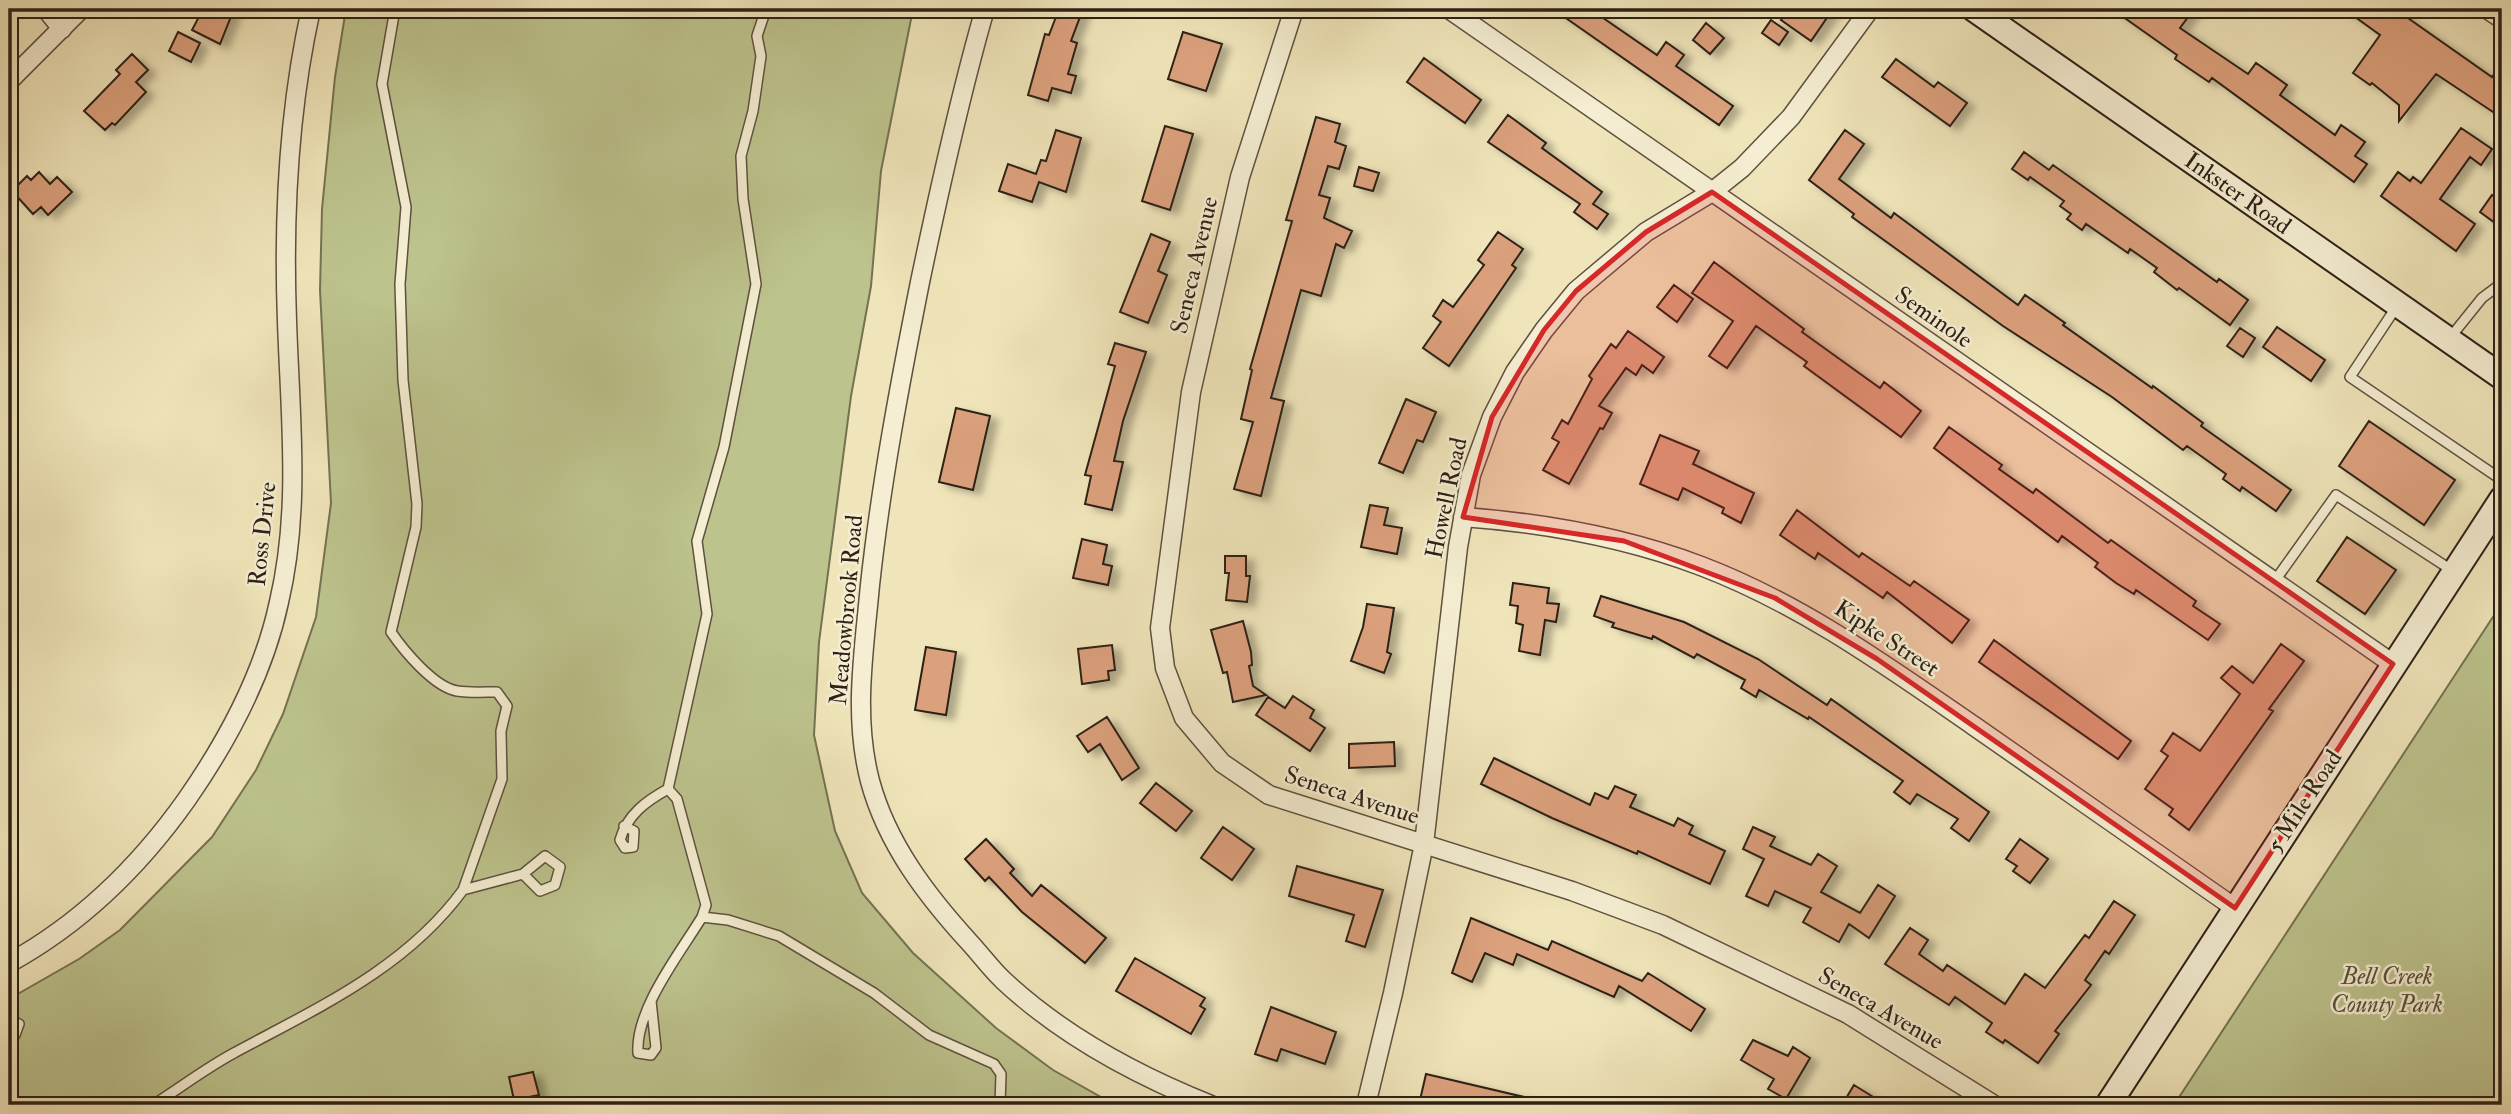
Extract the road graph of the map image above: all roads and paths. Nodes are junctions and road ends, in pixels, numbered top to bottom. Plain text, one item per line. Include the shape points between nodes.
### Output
1 (46, 9) edge
2 (81, 9) edge
3 (311, 9) edge
4 (395, 9) edge
5 (766, 9) edge
6 (985, 9) edge
7 (1294, 9) edge
8 (1450, 9) edge
9 (1870, 9) edge
10 (1974, 9) edge
11 (2487, 9) edge
12 (2502, 19) edge
13 (62, 29) junction
14 (9, 81) edge
15 (1712, 192) junction
16 (2502, 283) edge
17 (2398, 305) junction
18 (2448, 340) junction
19 (2498, 370) edge
20 (2502, 480) edge
21 (2502, 499) edge
22 (1463, 517) junction
23 (2454, 572) junction
24 (2274, 582) junction
25 (2393, 664) junction
26 (668, 789) junction
27 (624, 826) dead end
28 (1424, 844) junction
29 (523, 874) dead end
30 (463, 890) junction
31 (2235, 908) junction
32 (702, 917) junction
33 (9, 963) edge
34 (651, 1001) junction
35 (9, 1019) edge
36 (9, 1037) edge
37 (153, 1105) edge
38 (1000, 1105) edge
39 (1211, 1105) edge
40 (1366, 1105) edge
41 (1994, 1105) edge
42 (2108, 1105) edge

1 - 13 street
2 - 13 street
3 - 33 street, Ross Drive via 290,141 286,239 293,489 289,550 272,632 231,727 198,783 152,845 98,902
4 - 30 lane via 382,84 406,207 400,284 403,380 417,504 416,527 391,632 404,652 440,682 455,691 497,692 507,706 501,731 502,779
5 - 26 lane via 757,36 761,56 741,156 756,284 724,447 697,541 706,614
6 - 39 street, Meadowbrook Road via 930,236 886,461 860,685 865,757 882,816 899,850 946,918 1003,980 1100,1050
7 - 28 street, Seneca Avenue via 1244,163 1209,301 1191,392 1161,606 1161,648 1170,687 1184,718 1207,748 1239,776 1296,805
8 - 15 street, Seminole
9 - 15 street, Howell Road via 1791,117
10 - 17 main road, Inkster Road
11 - 12 street
13 - 14 street
15 - 22 street, Howell Road via 1614,256 1544,330 1492,417 1471,475
15 - 24 street, Seminole
16 - 18 lane via 2482,298
17 - 18 main road, Inkster Road
17 - 20 lane via 2350,377
18 - 19 main road, Inkster Road
21 - 23 main road, 5 Mile Road
22 - 28 street, Howell Road
22 - 31 street, Kipke Street via 1544,525 1623,541 1701,566 1775,598 1877,659
23 - 24 lane via 2336,495
23 - 25 main road, 5 Mile Road
24 - 25 street, Seminole
25 - 31 main road, 5 Mile Road
26 - 27 lane via 646,801
26 - 32 lane via 677,799 706,905
28 - 40 street, Howell Road
28 - 41 street, Seneca Avenue via 1572,891 1730,955 1848,1014
29 - 30 lane
30 - 37 lane via 444,916 406,952
31 - 42 main road, 5 Mile Road
32 - 34 lane
32 - 38 lane via 779,936 874,993 929,1035 994,1064 1001,1074
34 - 34 lane via 637,1041 638,1053 651,1055 656,1048
35 - 36 lane via 19,1024 15,1035

